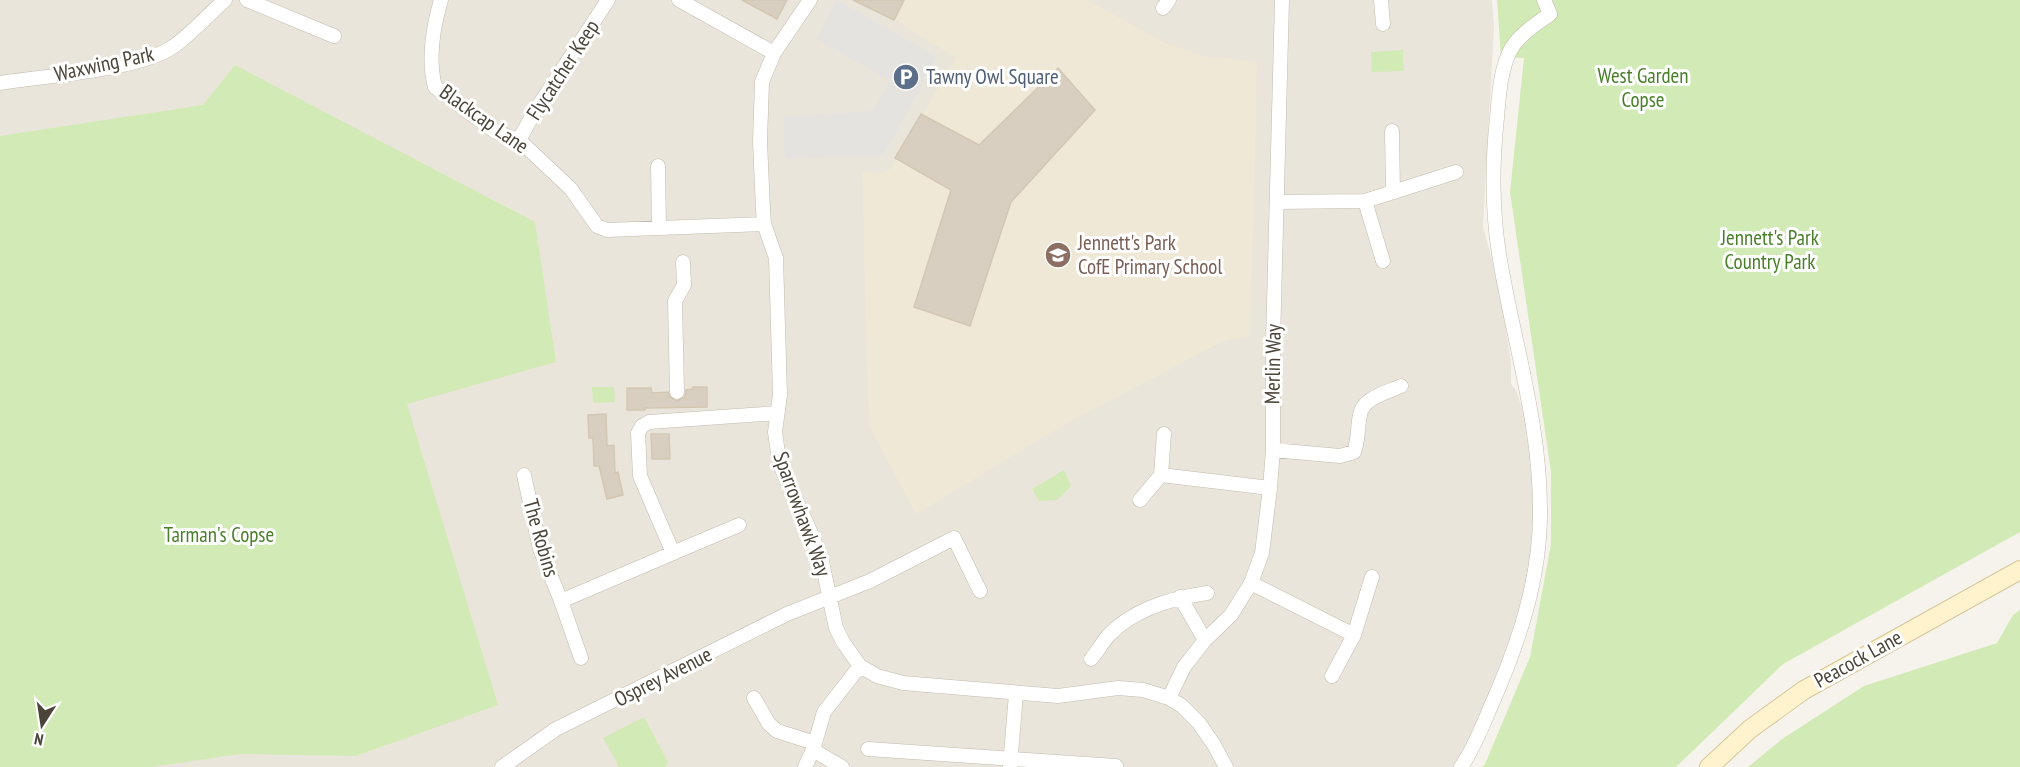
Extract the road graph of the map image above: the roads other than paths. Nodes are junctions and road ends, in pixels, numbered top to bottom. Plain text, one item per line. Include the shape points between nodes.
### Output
1 (225, 0) edge
2 (247, 0) edge
3 (441, 0) edge
4 (608, 0) edge
5 (678, 0) edge
6 (810, 0) edge
7 (1282, 0) edge
8 (1382, 0) edge
9 (1544, 0) edge
10 (1383, 24) dead end
11 (334, 36) dead end
12 (774, 53) junction
13 (0, 82) edge
14 (1392, 131) dead end
15 (519, 140) junction
16 (658, 166) dead end
17 (1456, 172) dead end
18 (1393, 192) junction
19 (1365, 201) junction
20 (1278, 202) junction
21 (764, 224) junction
22 (659, 228) junction
23 (1383, 261) dead end
24 (683, 262) dead end
25 (1401, 386) dead end
26 (677, 392) dead end
27 (777, 413) junction
28 (1164, 434) dead end
29 (1272, 450) junction
30 (524, 475) dead end
31 (1161, 475) junction
32 (1270, 488) junction
33 (1140, 500) dead end
34 (739, 525) dead end
35 (673, 553) junction
36 (2020, 570) edge
37 (1371, 577) dead end
38 (1251, 583) junction
39 (980, 591) dead end
40 (1207, 593) dead end
41 (1180, 597) junction
42 (831, 598) junction
43 (561, 601) junction
44 (1354, 635) junction
45 (1205, 640) junction
46 (581, 658) dead end
47 (1091, 659) dead end
48 (860, 666) junction
49 (1332, 676) dead end
50 (1017, 694) junction
51 (754, 698) dead end
52 (1169, 698) junction
53 (814, 746) junction
54 (868, 749) dead end
55 (1010, 763) edge
56 (1116, 766) edge
57 (502, 767) edge
58 (805, 767) edge
59 (843, 767) edge
60 (1226, 767) edge
61 (1461, 767) edge
62 (1710, 767) edge

1 - 13 street, Waxwing Park via 173,47 148,58
2 - 11 street
3 - 15 street, Blackcap Lane via 435,22 435,87 496,132
4 - 15 street, Flycatcher Keep
5 - 12 street
6 - 12 street, Sparrowhawk Way
7 - 20 street, Merlin Way
8 - 10 street
9 - 61 street via 1550,14 1521,37 1511,50 1502,75 1495,140 1494,213 1499,254 1536,435 1540,475 1536,563 1511,662
12 - 21 street, Sparrowhawk Way via 762,82
14 - 18 street
15 - 22 street, Blackcap Lane via 571,189 597,226 607,230
16 - 22 street
17 - 18 street
18 - 19 street
19 - 20 street
19 - 23 street
20 - 29 street, Merlin Way
21 - 22 street, Blackcap Lane
21 - 27 street, Sparrowhawk Way via 776,258 780,394
24 - 26 street via 684,285 675,301
25 - 29 street via 1364,404 1354,452 1340,456
27 - 35 street via 677,414 642,426 638,433 640,476
27 - 42 street, Sparrowhawk Way via 782,470 812,532
28 - 31 street
29 - 32 street, Merlin Way
30 - 43 street, The Robins via 540,549
31 - 32 street
31 - 33 street
32 - 38 street, Merlin Way via 1262,553
34 - 35 street, The Robins
35 - 43 street, The Robins
36 - 62 street, Peacock Lane via 1804,690 1750,729
37 - 44 street
38 - 44 street
38 - 45 street, Merlin Way via 1231,615
39 - 42 street, Osprey Avenue via 954,538
40 - 41 street
41 - 45 street
41 - 47 street via 1136,613 1108,636
42 - 48 street, Sparrowhawk Way via 836,628
42 - 57 street, Osprey Avenue via 787,615 556,729
43 - 46 street, The Robins
44 - 49 street
45 - 52 street, Merlin Way via 1184,667
48 - 50 street via 877,676 903,683
48 - 53 street via 824,712
50 - 52 street via 1058,696 1118,688
50 - 55 street
51 - 53 street via 777,731
52 - 60 street via 1199,723
53 - 58 street
53 - 59 street
54 - 55 street
55 - 56 street

